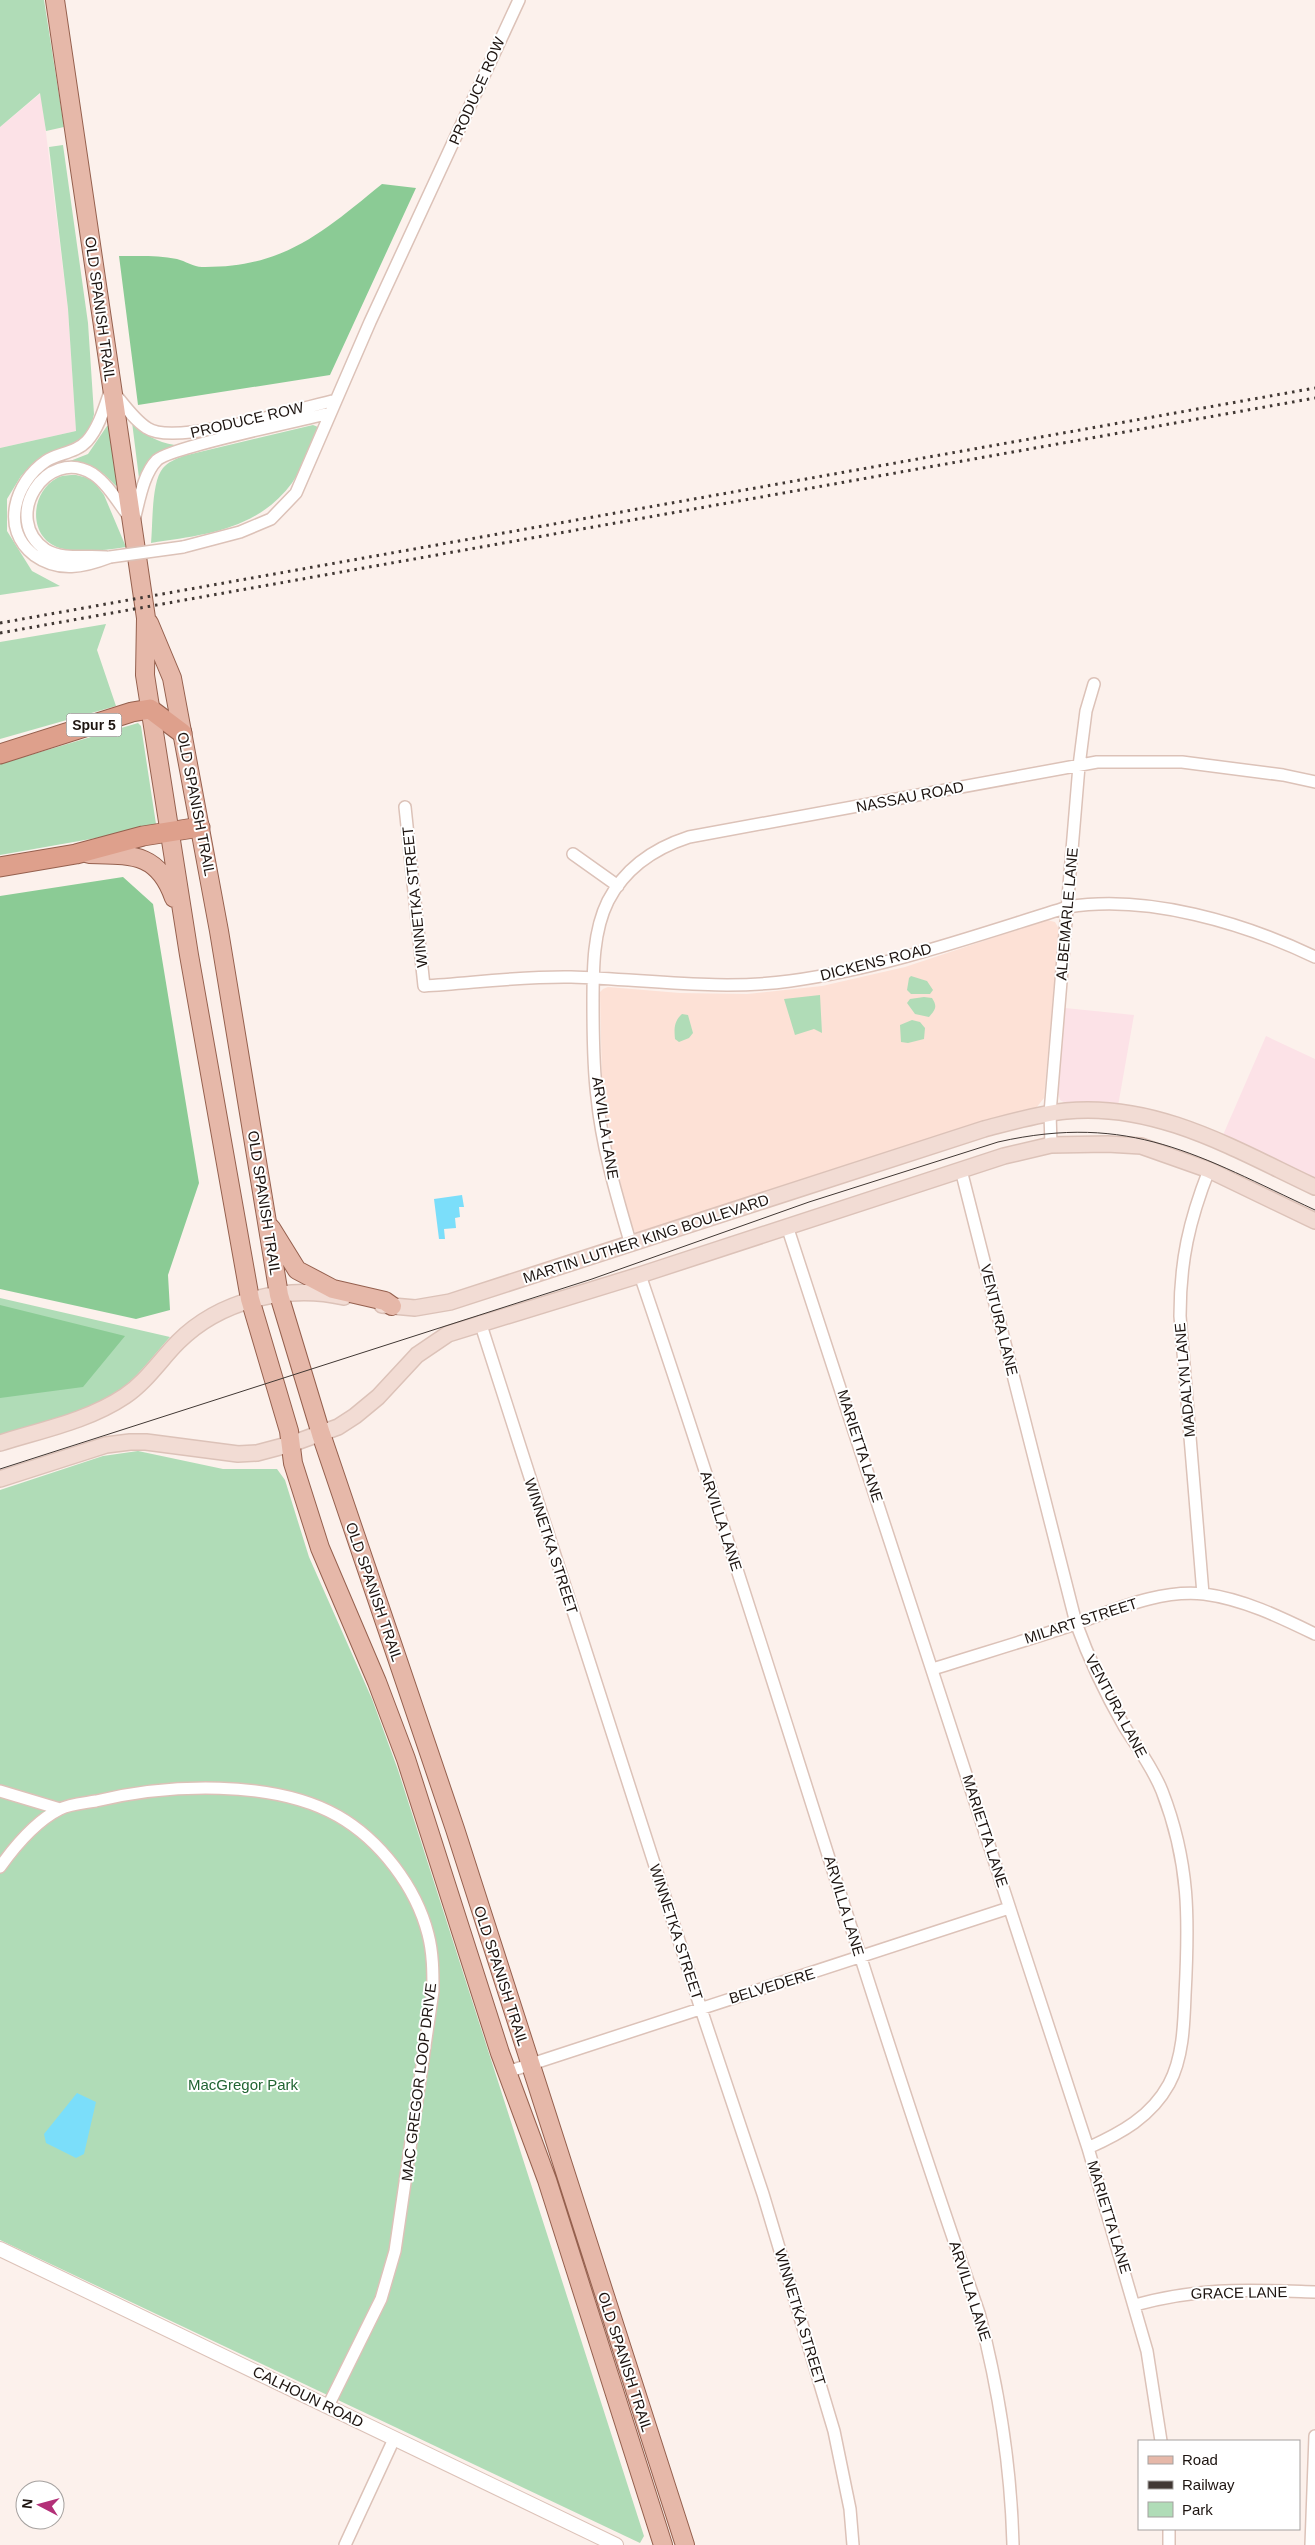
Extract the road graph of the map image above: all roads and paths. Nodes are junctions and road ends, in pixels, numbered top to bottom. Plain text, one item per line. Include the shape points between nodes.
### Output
1 (55, 0) edge
2 (519, 0) edge
3 (111, 389) junction
4 (336, 400) junction
5 (330, 413) junction
6 (133, 522) junction
7 (110, 557) junction
8 (146, 618) junction
9 (1094, 684) dead end
10 (150, 708) junction
11 (182, 732) junction
12 (0, 754) edge
13 (1079, 766) junction
14 (1315, 782) edge
15 (405, 808) dead end
16 (200, 827) junction
17 (169, 832) junction
18 (76, 854) junction
19 (573, 854) dead end
20 (0, 867) edge
21 (618, 886) junction
22 (1068, 907) junction
23 (190, 955) junction
24 (1315, 957) edge
25 (593, 978) junction
26 (424, 986) joint
27 (1050, 1113) junction
28 (1051, 1145) junction
29 (961, 1170) junction
30 (1209, 1170) junction
31 (1315, 1187) edge
32 (265, 1219) junction
33 (1315, 1221) edge
34 (787, 1226) junction
35 (630, 1246) junction
36 (640, 1275) junction
37 (279, 1295) junction
38 (250, 1299) junction
39 (392, 1306) junction
40 (480, 1322) junction
41 (321, 1434) junction
42 (0, 1443) edge
43 (291, 1444) junction
44 (0, 1479) edge
45 (1203, 1594) junction
46 (1076, 1623) junction
47 (1315, 1634) edge
48 (933, 1669) junction
49 (0, 1791) edge
50 (60, 1809) junction
51 (0, 1867) edge
52 (1009, 1908) junction
53 (861, 1958) junction
54 (701, 2009) junction
55 (529, 2065) junction
56 (507, 2072) junction
57 (1088, 2148) junction
58 (0, 2249) edge
59 (1315, 2292) edge
60 (1135, 2305) junction
61 (328, 2406) junction
62 (1315, 2436) edge
63 (394, 2439) junction
64 (1161, 2440) edge
65 (1169, 2530) edge
66 (345, 2545) edge
67 (616, 2545) edge
68 (663, 2545) edge
69 (685, 2545) edge
70 (853, 2545) edge
71 (1014, 2545) edge
72 (1169, 2545) edge
73 (1311, 2545) edge

1 - 3 main road, OLD SPANISH TRAIL
2 - 4 street, PRODUCE ROW
3 - 4 street, PRODUCE ROW via 148,429 164,435 190,434
3 - 6 main road, OLD SPANISH TRAIL
3 - 7 street, PRODUCE ROW via 87,441 73,451 47,460 27,477 18,493 14,516 21,539 42,561 58,567 86,566
4 - 5 street, PRODUCE ROW
5 - 6 street, PRODUCE ROW via 158,459 147,475
5 - 7 street, PRODUCE ROW, bridge via 296,493 271,519 240,532 183,547
6 - 7 street, PRODUCE ROW via 92,474 72,468 55,471 36,483 25,516 38,544 60,556
6 - 8 main road, OLD SPANISH TRAIL
8 - 10 main road, OLD SPANISH TRAIL via 145,675
8 - 11 main road, OLD SPANISH TRAIL via 172,678
9 - 13 street, ALBEMARLE LANE via 1086,711
10 - 11 highway
10 - 12 highway, Spur 5 / Spur 5
10 - 17 main road, OLD SPANISH TRAIL
11 - 16 main road, OLD SPANISH TRAIL
13 - 14 street, NASSAU ROAD via 1128,760 1182,762
13 - 21 street, NASSAU ROAD via 689,837 669,844 635,865
13 - 22 street, ALBEMARLE LANE
15 - 26 street, WINNETKA STREET
16 - 17 highway
16 - 32 main road, OLD SPANISH TRAIL
17 - 18 highway
17 - 23 main road, OLD SPANISH TRAIL
18 - 20 highway
18 - 23 main road via 130,855 145,860 160,872 170,886 180,932
19 - 21 street
21 - 25 street, NASSAU ROAD via 603,916 596,940
22 - 24 street, DICKENS ROAD via 1121,905 1213,919 1242,927
22 - 25 street, DICKENS ROAD via 891,960 789,981 714,985
22 - 27 street, ALBEMARLE LANE
23 - 38 main road, OLD SPANISH TRAIL
25 - 26 street, DICKENS ROAD
25 - 35 street, ARVILLA LANE via 597,1098 609,1167
27 - 28 street, ALBEMARLE LANE
27 - 31 main road, MARTIN LUTHER KING BOULEVARD via 1121,1113 1179,1124
27 - 35 main road, MARTIN LUTHER KING BOULEVARD via 984,1129
28 - 29 main road, MARTIN LUTHER KING BOULEVARD
28 - 30 main road, MARTIN LUTHER KING BOULEVARD via 1141,1146
29 - 34 main road, MARTIN LUTHER KING BOULEVARD
29 - 46 street, VENTURA LANE
30 - 33 main road, MARTIN LUTHER KING BOULEVARD
30 - 45 street, MADALYN LANE via 1183,1252 1180,1293
32 - 37 main road, OLD SPANISH TRAIL
32 - 39 main road via 297,1270 333,1289 385,1301
34 - 36 main road, MARTIN LUTHER KING BOULEVARD
34 - 48 street, MARIETTA LANE
35 - 39 main road, MARTIN LUTHER KING BOULEVARD via 450,1302 429,1307
36 - 40 main road, MARTIN LUTHER KING BOULEVARD
36 - 53 street, ARVILLA LANE
37 - 38 main road, MARTIN LUTHER KING BOULEVARD
37 - 39 main road, MARTIN LUTHER KING BOULEVARD via 335,1295
37 - 41 main road, OLD SPANISH TRAIL
38 - 42 main road, MARTIN LUTHER KING BOULEVARD via 191,1329 127,1395 110,1405
38 - 43 main road, OLD SPANISH TRAIL
40 - 41 main road, MARTIN LUTHER KING BOULEVARD via 448,1334 417,1355 367,1407 338,1427
40 - 54 street, WINNETKA STREET
41 - 43 main road, MARTIN LUTHER KING BOULEVARD
41 - 55 main road, OLD SPANISH TRAIL via 455,1830
43 - 44 main road, MARTIN LUTHER KING BOULEVARD via 258,1453 238,1454 130,1442 106,1445
43 - 56 main road, OLD SPANISH TRAIL via 293,1463 320,1548 406,1759
45 - 46 street, MILART STREET via 1143,1601
45 - 47 street, MILART STREET via 1263,1610
46 - 48 street, MILART STREET
46 - 57 street, VENTURA LANE via 1107,1695 1161,1790 1180,1850 1189,1925 1180,2050 1170,2083 1153,2107 1136,2122
48 - 52 street, MARIETTA LANE
49 - 50 street
50 - 51 street, MAC GREGOR LOOP DRIVE via 32,1830
50 - 61 street, MAC GREGOR LOOP DRIVE via 106,1798 183,1787 260,1793 304,1802 339,1817 366,1836 397,1872 422,1913 432,1957 433,1991 400,2227 381,2299
52 - 53 street, BELVEDERE
52 - 57 street, MARIETTA LANE
53 - 54 street, BELVEDERE
53 - 71 street, ARVILLA LANE via 979,2313 1005,2436
54 - 55 street, BELVEDERE
54 - 70 street, WINNETKA STREET via 763,2194 834,2431 850,2509
55 - 56 street, BELVEDERE
55 - 69 main road, OLD SPANISH TRAIL
56 - 68 main road, OLD SPANISH TRAIL via 547,2180
57 - 60 street, MARIETTA LANE
58 - 61 street, CALHOUN ROAD
59 - 60 street, GRACE LANE via 1216,2290 1167,2296
60 - 64 street, MARIETTA LANE via 1147,2351
61 - 63 street, CALHOUN ROAD
62 - 73 street
63 - 66 street
63 - 67 street, CALHOUN ROAD
65 - 72 street

